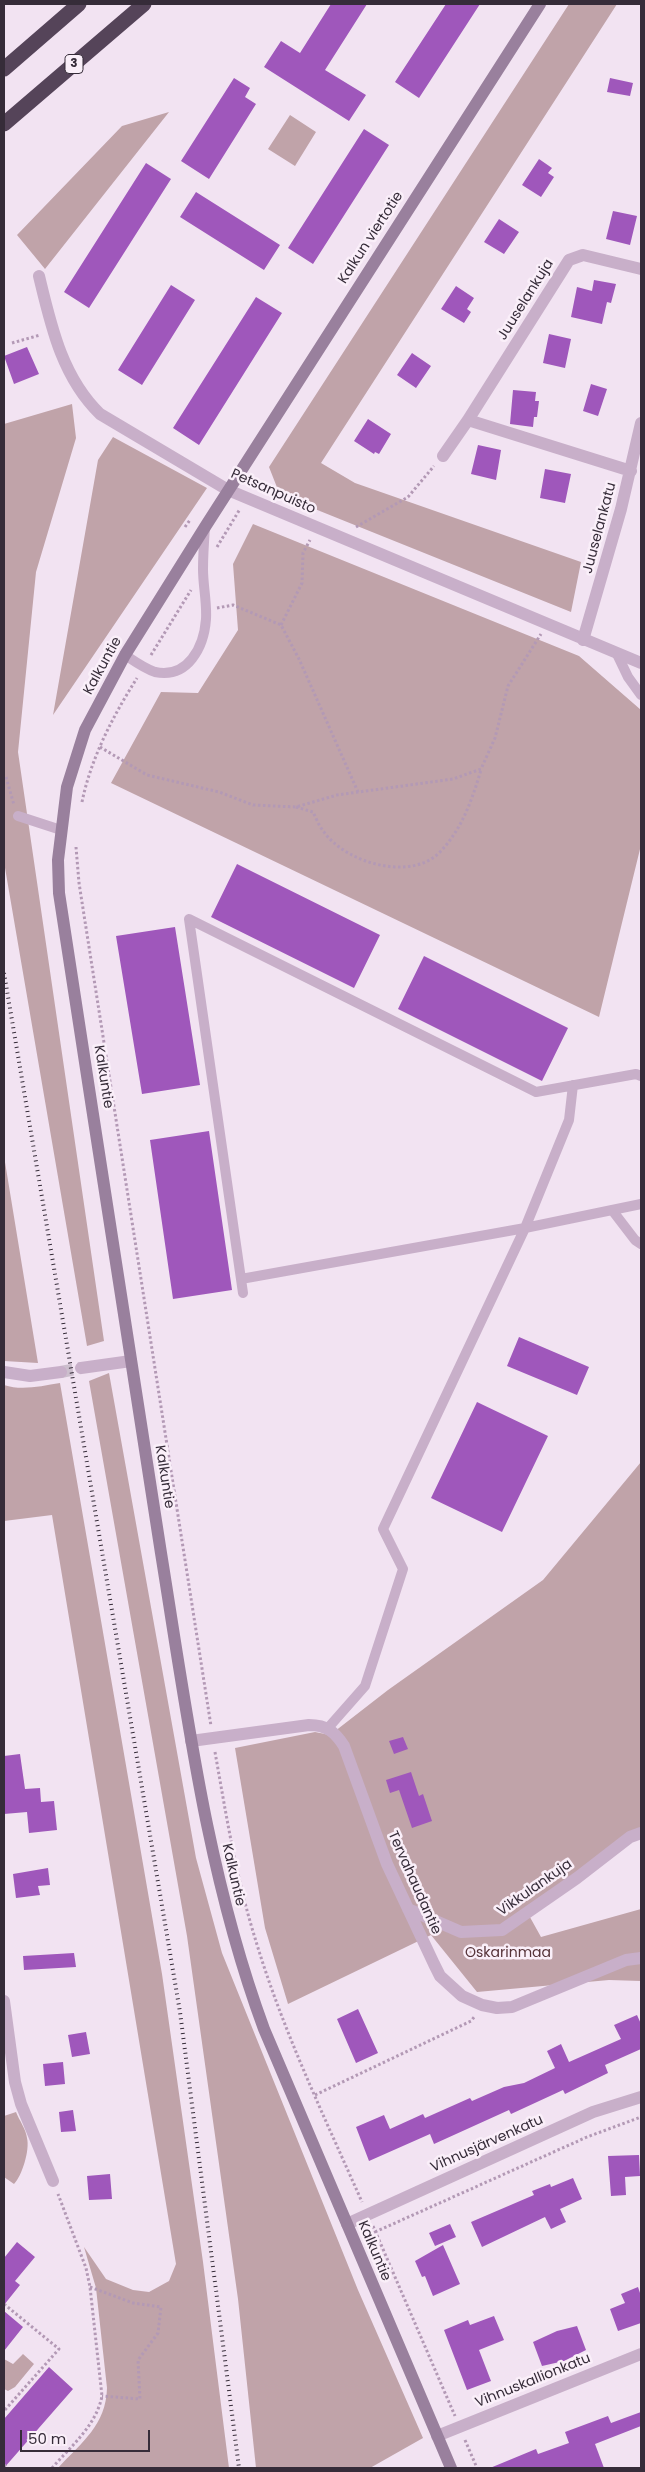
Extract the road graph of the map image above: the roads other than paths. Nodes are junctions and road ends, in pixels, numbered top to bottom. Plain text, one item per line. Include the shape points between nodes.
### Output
1 (79, 4) edge
2 (144, 4) edge
3 (540, 4) edge
4 (4, 70) edge
5 (4, 124) edge
6 (641, 269) edge
7 (39, 276) dead end
8 (468, 420) junction
9 (641, 423) edge
10 (442, 456) road end
11 (631, 471) junction
12 (228, 490) junction
13 (205, 527) junction
14 (584, 640) junction
15 (617, 654) junction
16 (125, 655) junction
17 (641, 663) edge
18 (641, 695) edge
19 (18, 816) dead end
20 (61, 830) junction
21 (641, 1076) edge
22 (573, 1085) junction
23 (641, 1204) edge
24 (612, 1210) junction
25 (525, 1228) junction
26 (641, 1244) edge
27 (241, 1278) junction
28 (243, 1293) dead end
29 (131, 1361) junction
30 (81, 1368) tunnel mouth
31 (4, 1372) edge
32 (61, 1372) tunnel mouth
33 (328, 1728) junction
34 (192, 1741) junction
35 (641, 1832) edge
36 (408, 1909) junction
37 (641, 1958) edge
38 (4, 2002) edge
39 (641, 2097) edge
40 (53, 2181) road end
41 (346, 2224) junction
42 (641, 2354) edge
43 (437, 2436) junction
44 (451, 2468) edge

1 - 4 highway
2 - 5 highway, 3
3 - 12 street, Kalkun viertotie
6 - 8 street, Juuselankuja via 583,256 569,260
7 - 12 street, Petsanpuisto via 53,332 84,399 100,414
8 - 10 street, Juuselankuja
8 - 11 street
9 - 11 street, Juuselankatu
11 - 14 street, Juuselankatu
12 - 13 street, Kalkuntie
12 - 14 street, Petsanpuisto
13 - 16 street, Kalkuntie
13 - 16 lane via 203,571 206,609 202,641 194,656 184,668 168,673 155,672
14 - 15 street, Petsanpuisto
15 - 17 street, Petsanpuisto
15 - 18 lane
16 - 20 street, Kalkuntie via 86,730 67,786
19 - 20 lane
20 - 29 street, Kalkuntie via 59,893
21 - 22 lane via 636,1074
22 - 25 lane via 569,1120
22 - 27 lane via 536,1092 189,919
23 - 24 lane
24 - 25 lane
24 - 26 lane
25 - 27 lane
25 - 33 lane via 383,1529 403,1569 365,1686
27 - 28 lane
29 - 30 street
29 - 34 street, Kalkuntie
31 - 32 street via 30,1376
33 - 34 street via 309,1725
33 - 36 street, Tervahaudantie via 344,1746 387,1864
34 - 41 street, Kalkuntie via 221,1894 240,1962 271,2048
35 - 36 street, Vikkulankuja via 502,1930 461,1932
36 - 37 street, Tervahaudantie via 440,1976 462,1996 482,2005 512,2007 626,1960
38 - 40 street via 21,2104
39 - 41 street, Vihnusjärvenkatu via 593,2112
41 - 43 street, Kalkuntie
42 - 43 street, Vihnuskallionkatu
43 - 44 street, Kalkuntie

